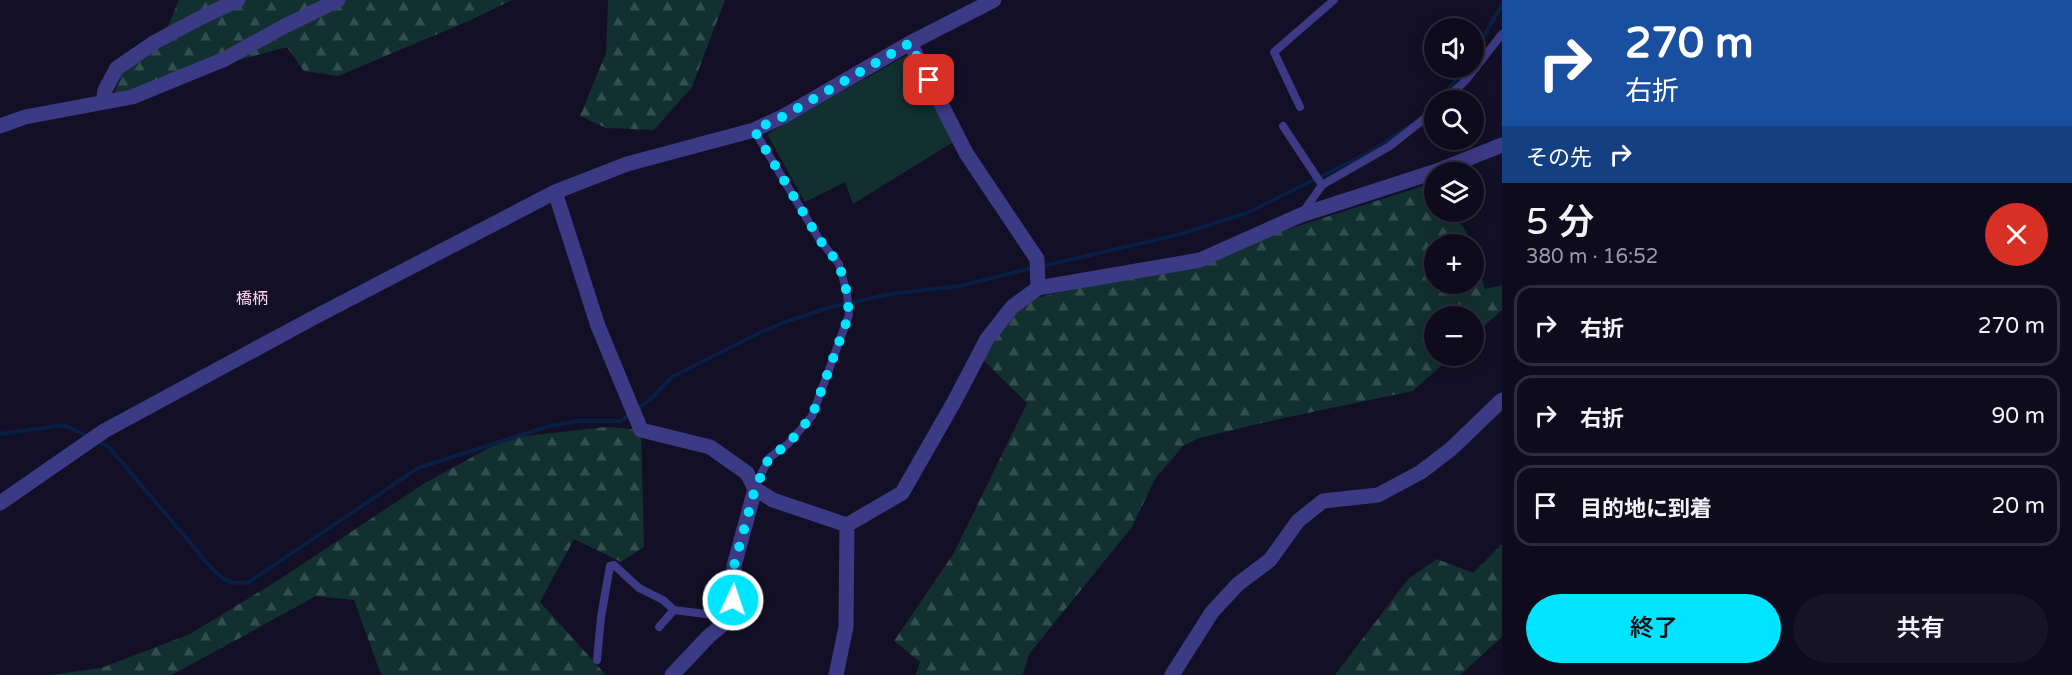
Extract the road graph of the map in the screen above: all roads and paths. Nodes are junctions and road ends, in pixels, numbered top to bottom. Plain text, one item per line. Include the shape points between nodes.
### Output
1 (238, 0) edge
2 (339, 0) edge
3 (994, 0) edge
4 (1334, 0) edge
5 (1502, 34) edge
6 (910, 43) junction
7 (1456, 90) edge
8 (103, 102) junction
9 (1300, 107) dead end
10 (1424, 119) edge
11 (0, 126) edge
12 (1283, 126) dead end
13 (754, 130) junction
14 (1502, 145) edge
15 (1322, 184) junction
16 (555, 192) junction
17 (1301, 215) junction
18 (1038, 282) junction
19 (1502, 400) edge
20 (755, 489) junction
21 (0, 503) edge
22 (847, 525) junction
23 (675, 610) junction
24 (732, 618) junction
25 (659, 627) dead end
26 (597, 660) dead end
27 (672, 675) edge
28 (836, 675) edge
29 (1172, 675) edge

1 - 8 street via 155,42 117,68
2 - 8 street via 225,59 132,97
3 - 6 street
4 - 9 lane via 1274,52
5 - 7 lane
6 - 13 street
6 - 18 street via 966,153 1037,259
8 - 11 street via 25,117
10 - 15 lane via 1390,146
12 - 15 lane
13 - 16 street via 627,164
13 - 20 lane via 819,239 839,264 849,312 812,416 788,444 769,458
14 - 17 street via 1437,171
15 - 17 lane
16 - 20 street via 598,326 641,430 710,447 747,473
16 - 21 street via 101,433
17 - 18 street via 1200,260
18 - 22 street via 1012,306 987,339 902,493
19 - 29 street via 1421,472 1378,495 1323,501 1298,521 1270,560 1238,584 1212,612
20 - 22 street via 773,500
20 - 24 street via 734,566
22 - 28 street via 846,627
23 - 24 lane
23 - 25 lane
23 - 26 lane via 639,588 614,565 610,566
24 - 27 street

